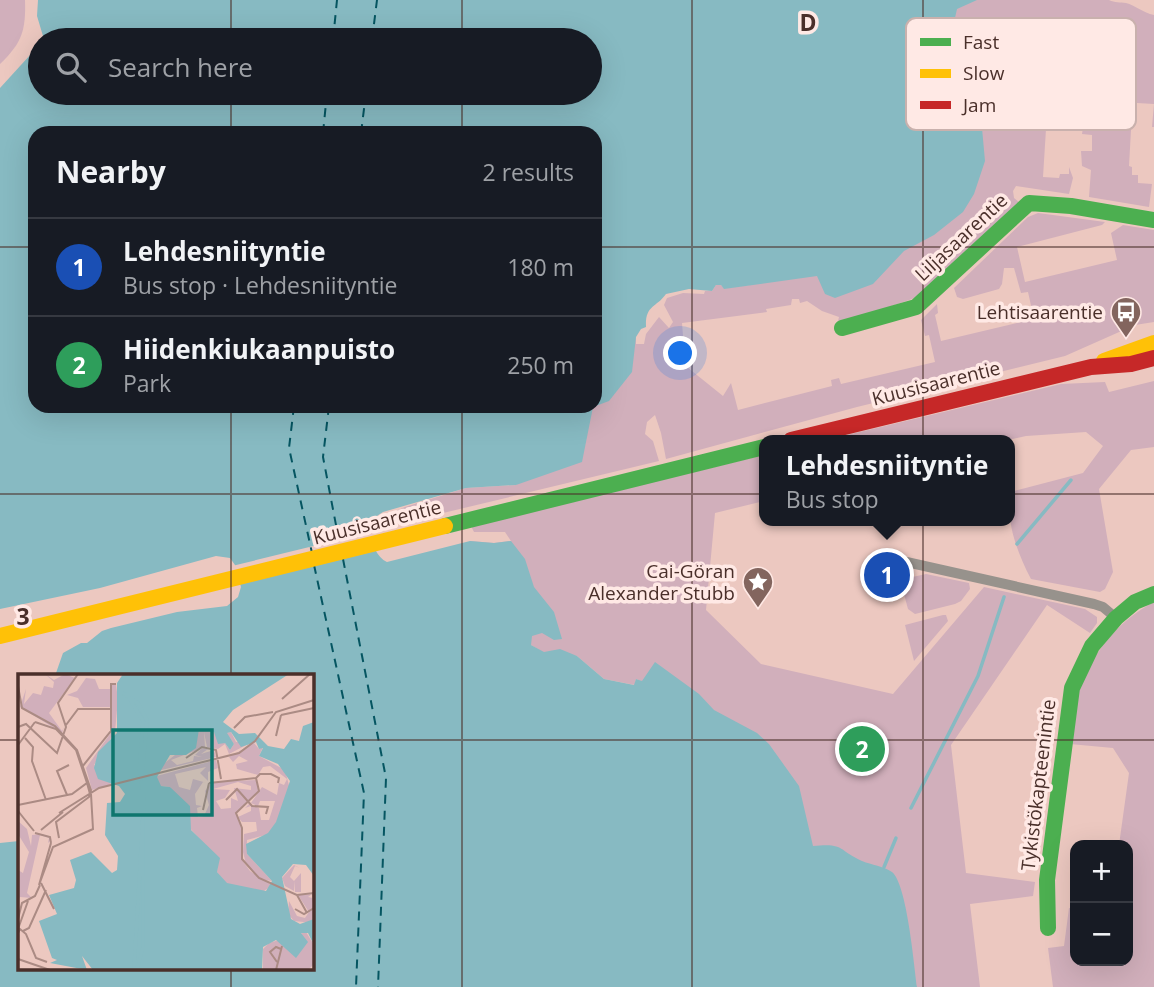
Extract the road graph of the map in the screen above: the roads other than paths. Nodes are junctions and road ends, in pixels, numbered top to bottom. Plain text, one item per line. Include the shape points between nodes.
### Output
1 (1154, 220) edge
2 (842, 328) dead end
3 (1154, 343) edge
4 (1154, 358) edge
5 (1091, 367) junction
6 (812, 435) edge
7 (759, 448) edge
8 (902, 561) dead end
9 (1154, 594) edge
10 (1116, 618) junction
11 (0, 636) edge
12 (1048, 928) dead end

1 - 2 main road, Liljasaarentie via 1029,202 916,307
3 - 5 main road, Kuusisaarentie
4 - 5 main road, Kuusisaarentie
5 - 6 main road, Kuusisaarentie
7 - 11 main road, Kuusisaarentie
8 - 10 street via 1094,604
9 - 10 main road, Tykistökapteenintie
10 - 12 main road, Tykistökapteenintie via 1092,646 1072,688 1046,880

